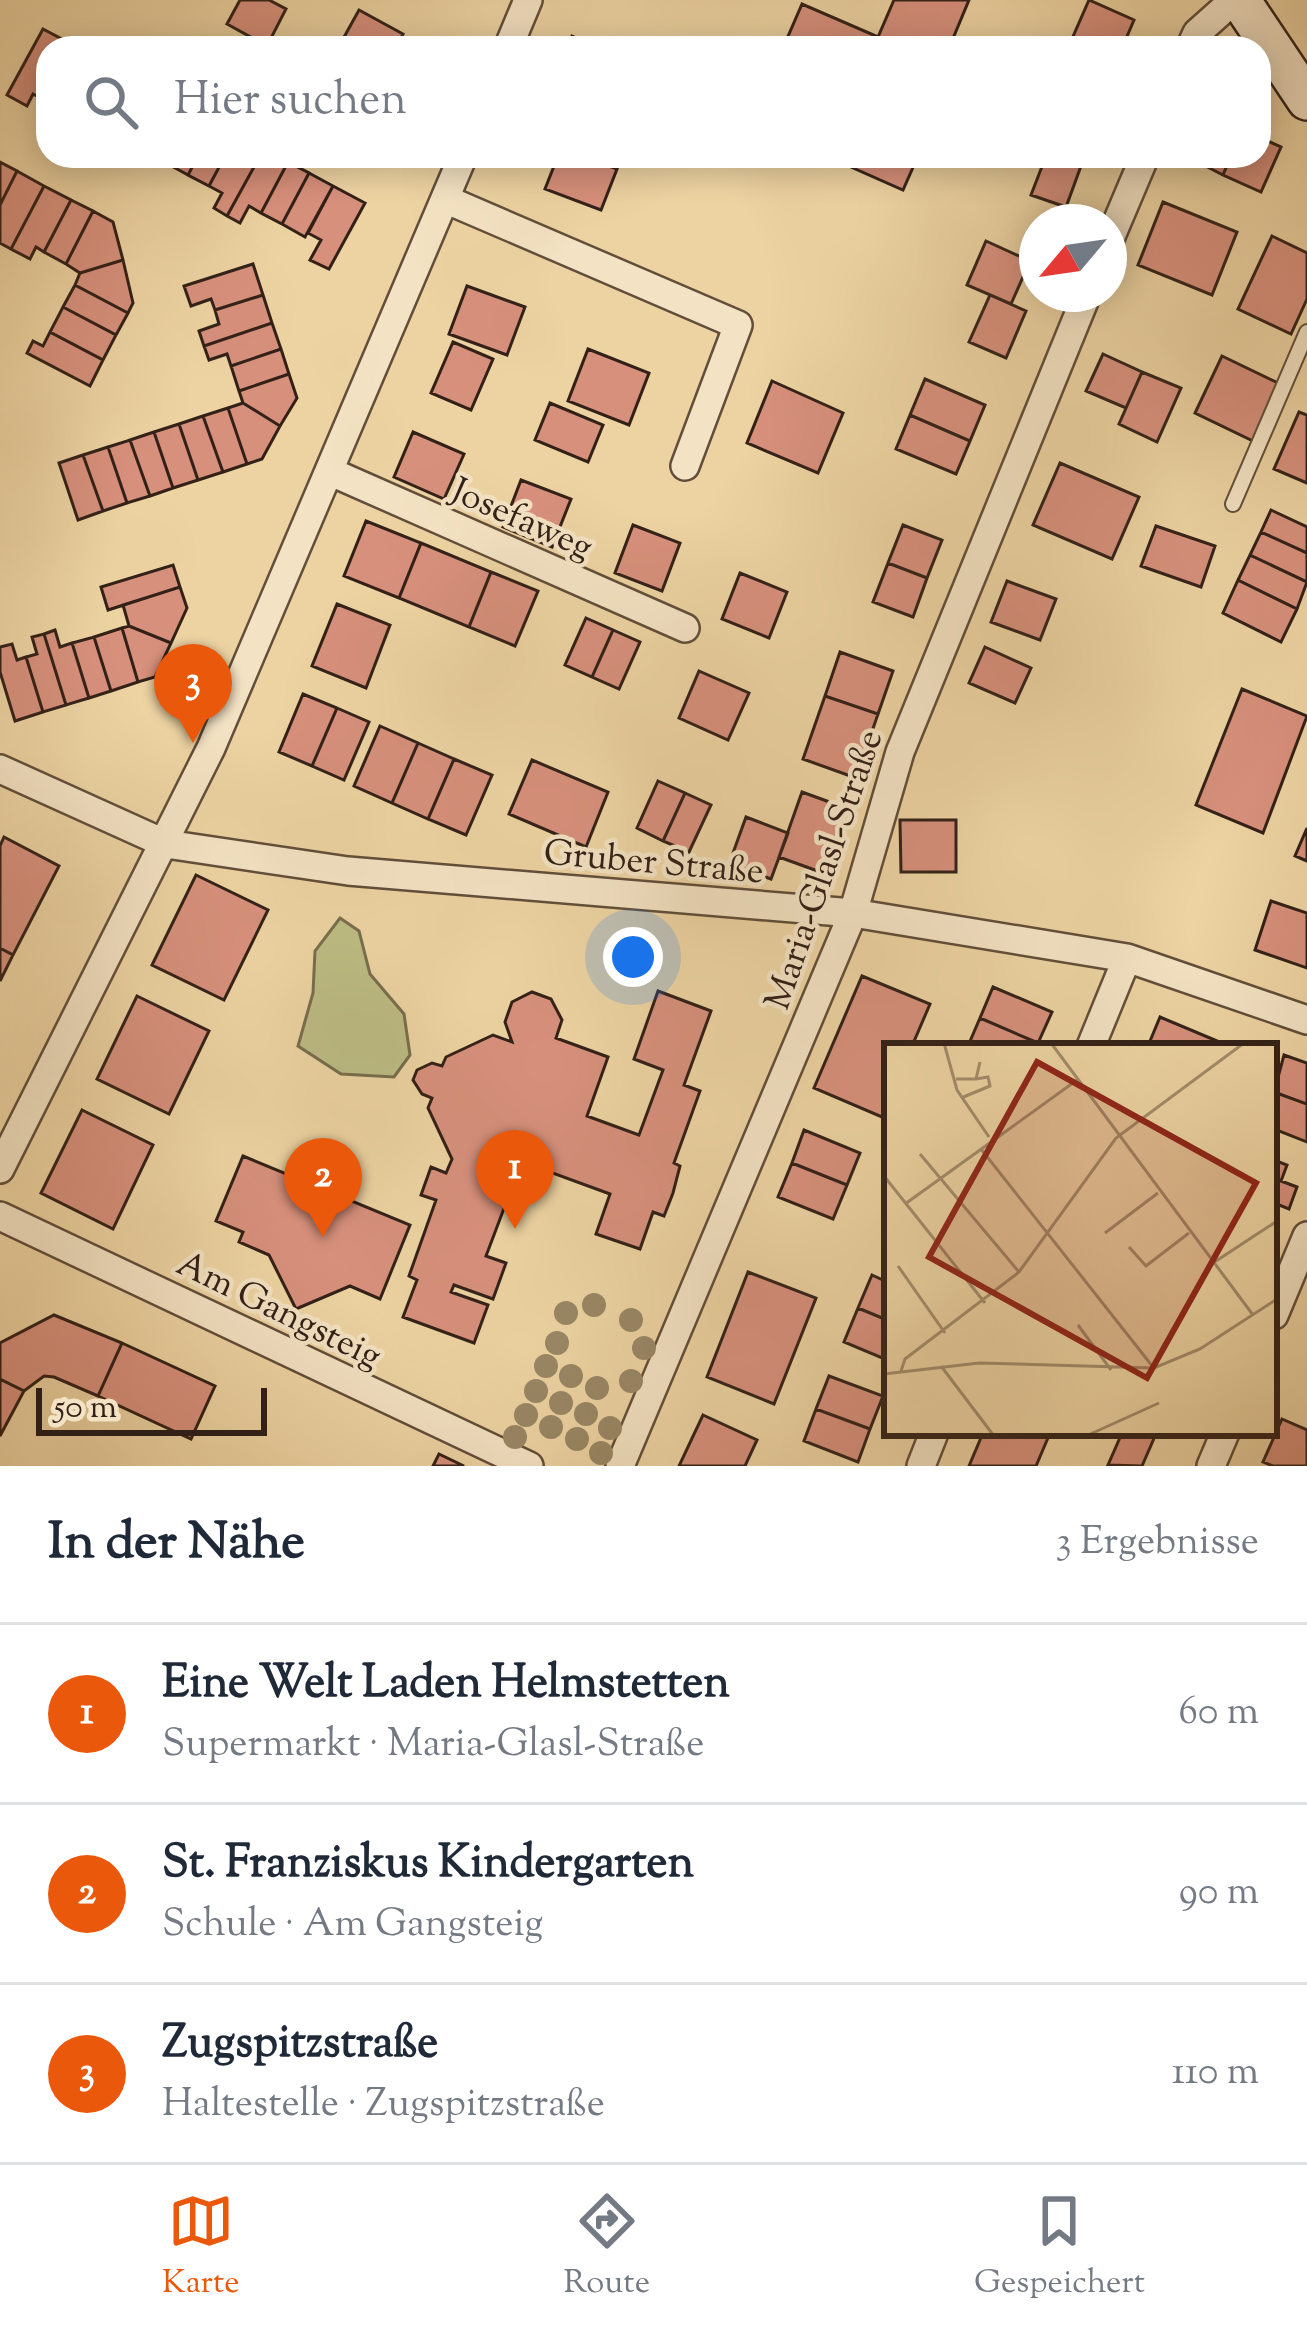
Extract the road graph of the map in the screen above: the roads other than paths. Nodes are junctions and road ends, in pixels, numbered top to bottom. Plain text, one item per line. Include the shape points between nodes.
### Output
1 (527, 0) edge
2 (1237, 0) edge
3 (513, 36) edge
4 (1196, 36) edge
5 (1262, 36) edge
6 (1271, 49) edge
7 (1307, 100) edge
8 (458, 168) edge
9 (1140, 168) edge
10 (445, 199) junction
11 (1125, 204) edge
12 (1080, 312) edge
13 (1307, 332) edge
14 (685, 466) dead end
15 (331, 472) junction
16 (1233, 504) dead end
17 (686, 628) dead end
18 (0, 770) edge
19 (166, 844) junction
20 (853, 913) junction
21 (1127, 958) junction
22 (1307, 1020) edge
23 (1092, 1043) edge
24 (0, 1169) edge
25 (0, 1216) edge
26 (1307, 1235) edge
27 (1277, 1308) edge
28 (933, 1436) edge
29 (1224, 1436) edge
30 (529, 1466) edge
31 (620, 1466) edge
32 (921, 1466) edge
33 (1211, 1466) edge

1 - 3 street
2 - 4 street
2 - 5 street
6 - 7 street
8 - 10 street
9 - 11 street
10 - 14 street via 738,325
10 - 15 street
12 - 20 street, Maria-Glasl-Straße via 900,752
13 - 16 lane
15 - 17 street, Josefaweg
15 - 19 street
18 - 19 street, Gruber Straße
19 - 20 street, Gruber Straße via 348,872
19 - 24 street
20 - 21 street, Gruber Straße
20 - 31 street, Maria-Glasl-Straße
21 - 22 street, Gruber Straße
21 - 23 street
25 - 30 street, Am Gangsteig
26 - 27 street
28 - 32 street
29 - 33 street

